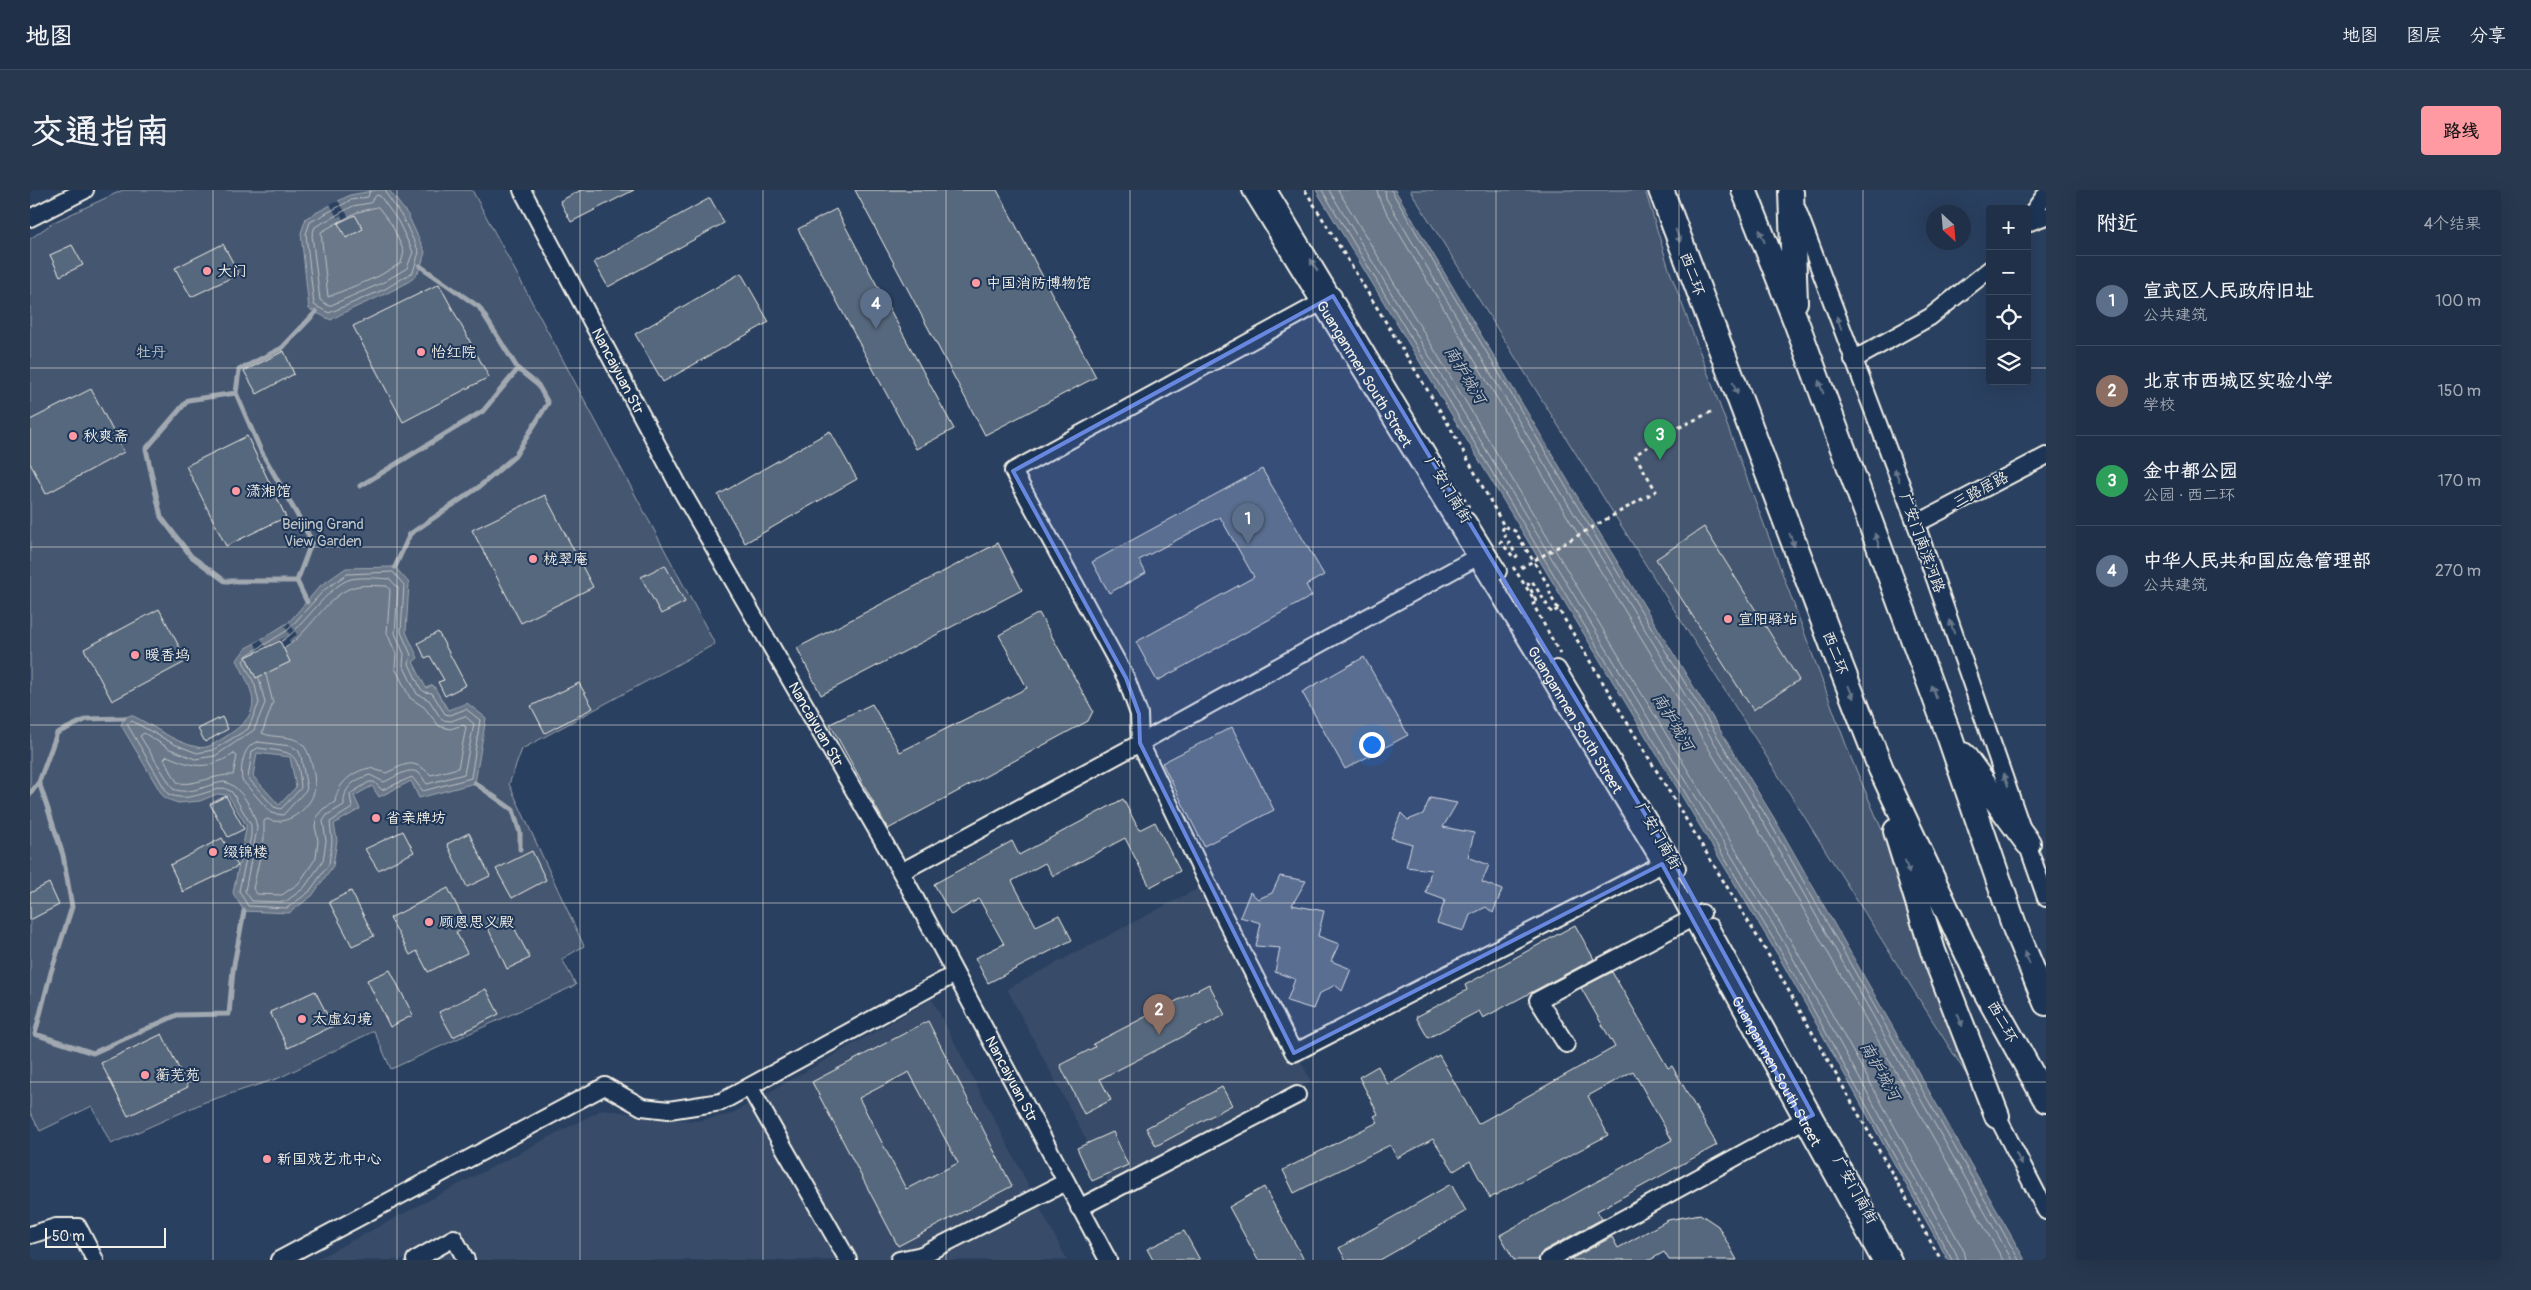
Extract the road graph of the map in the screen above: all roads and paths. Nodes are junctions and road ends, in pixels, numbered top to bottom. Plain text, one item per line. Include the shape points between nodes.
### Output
1 (85, 190) edge
2 (522, 190) edge
3 (1251, 190) edge
4 (1268, 190) edge
5 (1305, 190) edge
6 (1662, 190) edge
7 (1744, 190) edge
8 (1790, 191) edge
9 (2046, 194) edge
10 (2031, 216) edge
11 (2046, 216) edge
12 (30, 218) edge
13 (2031, 221) edge
14 (1986, 272) edge
15 (1326, 299) junction
16 (1795, 319) junction
17 (1853, 360) junction
18 (1713, 411) dead end
19 (2046, 456) edge
20 (1916, 524) junction
21 (1504, 526) junction
22 (1486, 551) junction
23 (1521, 568) dead end
24 (1558, 609) junction
25 (1562, 657) dead end
26 (1950, 738) junction
27 (1140, 743) junction
28 (1881, 769) junction
29 (2028, 843) junction
30 (1667, 861) junction
31 (900, 872) junction
32 (2046, 898) edge
33 (1697, 916) junction
34 (955, 974) junction
35 (2046, 1003) edge
36 (1566, 1044) dead end
37 (750, 1088) junction
38 (1297, 1095) dead end
39 (2046, 1100) edge
40 (1997, 1116) joint
41 (1808, 1117) junction
42 (1066, 1182) junction
43 (1079, 1208) junction
44 (2046, 1211) edge
45 (30, 1235) edge
46 (921, 1258) edge
47 (95, 1260) edge
48 (279, 1260) edge
49 (415, 1260) edge
50 (466, 1260) edge
51 (848, 1260) edge
52 (899, 1260) edge
53 (1108, 1260) edge
54 (1548, 1260) edge
55 (1880, 1260) edge
56 (1893, 1260) edge
57 (1941, 1260) edge

1 - 12 street
2 - 31 street, Nancaiyuan Str via 681,490
3 - 15 street, Guanganmen South Street
15 -> 4 street
5 - 21 path via 1450,427
6 -> 28 highway, 西二环
16 -> 7 highway
8 - 16 highway
17 -> 8 street, 广安门南滨河路
9 - 10 street
11 - 13 street
14 - 17 street via 1930,317
15 - 22 street, Guanganmen South Street
15 - 27 street via 1013,471 1126,678 1138,714
26 -> 16 highway
20 -> 17 street, 广安门南滨河路
18 - 23 path, bridge via 1676,429 1635,455 1656,490
19 - 20 street, 三路居路
29 -> 20 street, 广安门南滨河路
21 - 22 path via 1502,531 1517,556 1514,558 1501,542
21 - 24 path via 1515,531 1548,585
22 - 27 street
22 - 30 street, Guanganmen South Street
24 - 25 path via 1552,613 1532,581 1528,584 1537,602 1533,604
24 - 57 path via 1769,956
26 - 29 highway
35 -> 26 highway via 2015,928
27 - 30 street via 1294,1053
27 - 31 street
28 - 39 highway, 西二环 via 1983,987
28 -> 40 highway via 1933,951
29 - 32 street, 广安门南滨河路
30 - 33 street, 广安门南街
31 - 34 street, Nancaiyuan Str
33 - 36 street via 1538,1000
33 - 41 street, Guanganmen South Street
34 - 37 street
34 - 42 street, Nancaiyuan Str
37 - 48 street via 721,1102 669,1110 642,1107 605,1086
37 - 51 street
38 - 43 street
40 -> 44 street
41 - 54 street
41 - 55 street, Guanganmen South Street
41 - 56 street, 广安门南街
42 - 43 street, Nancaiyuan Str
42 - 46 street
43 - 53 street, Nancaiyuan Str
45 - 47 street via 56,1227 78,1227
46 - 52 street
49 - 50 street via 454,1238

